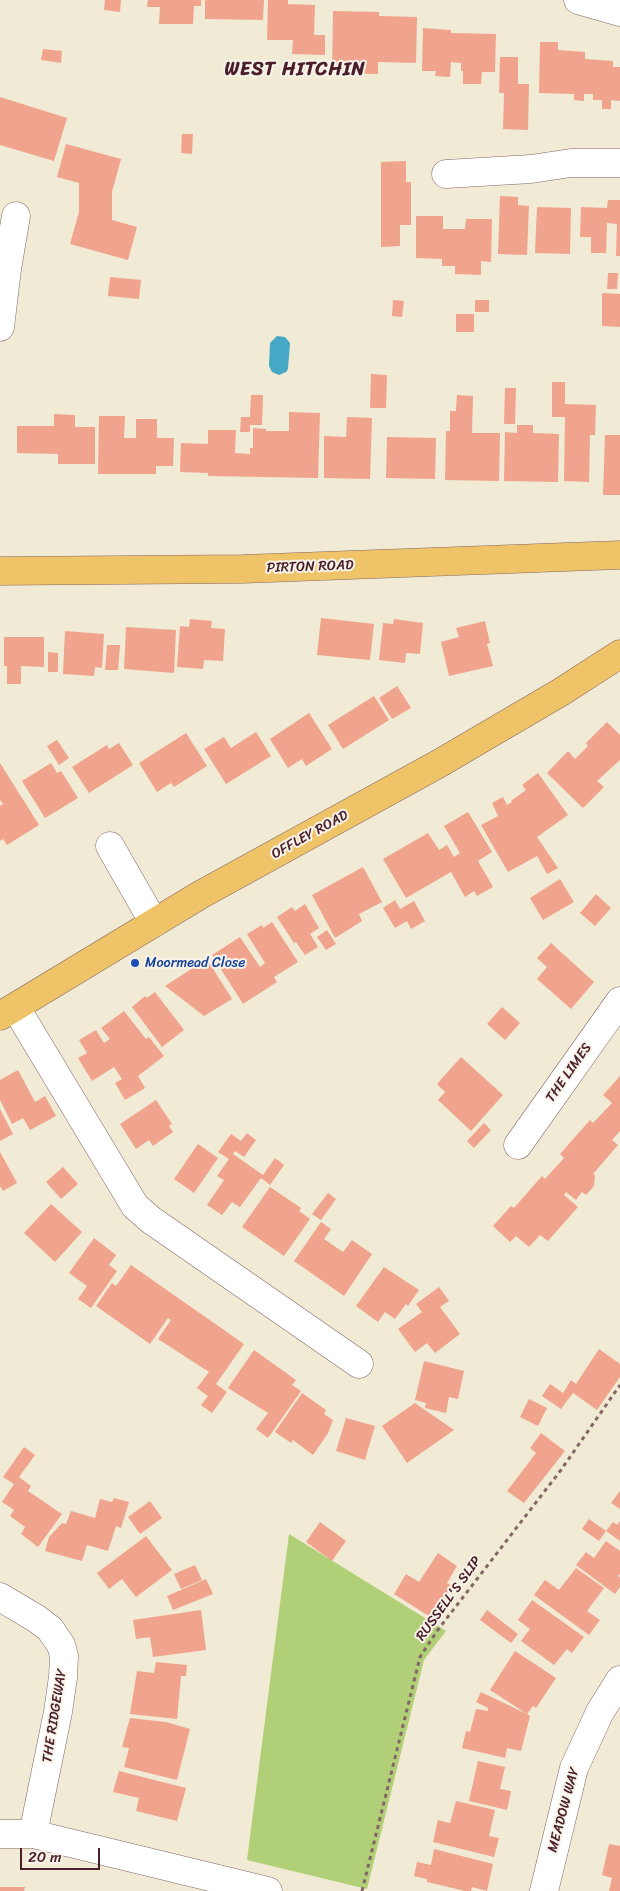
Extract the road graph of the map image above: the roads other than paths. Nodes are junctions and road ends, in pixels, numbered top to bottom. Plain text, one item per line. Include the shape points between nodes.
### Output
1 (578, 0) edge
2 (620, 12) edge
3 (620, 163) edge
4 (446, 174) dead end
5 (16, 216) dead end
6 (0, 327) edge
7 (620, 555) edge
8 (0, 571) edge
9 (620, 654) edge
10 (110, 846) dead end
11 (154, 923) junction
12 (620, 1001) edge
13 (8, 1012) edge
14 (518, 1145) dead end
15 (359, 1364) dead end
16 (0, 1597) edge
17 (620, 1680) edge
18 (0, 1834) edge
19 (33, 1834) junction
20 (268, 1891) edge
21 (544, 1891) edge

1 - 2 street
3 - 4 street via 570,163 531,169
5 - 6 street
7 - 8 main road, PIRTON ROAD via 242,570
9 - 11 main road, OFFLEY ROAD via 440,764
10 - 11 street
11 - 13 main road, OFFLEY ROAD
12 - 14 street, THE LIMES
13 - 15 street via 135,1206
16 - 19 street, THE RIDGEWAY via 50,1629 64,1656 59,1704
17 - 21 street, MEADOW WAY via 600,1712 574,1768
18 - 19 street
19 - 20 street

